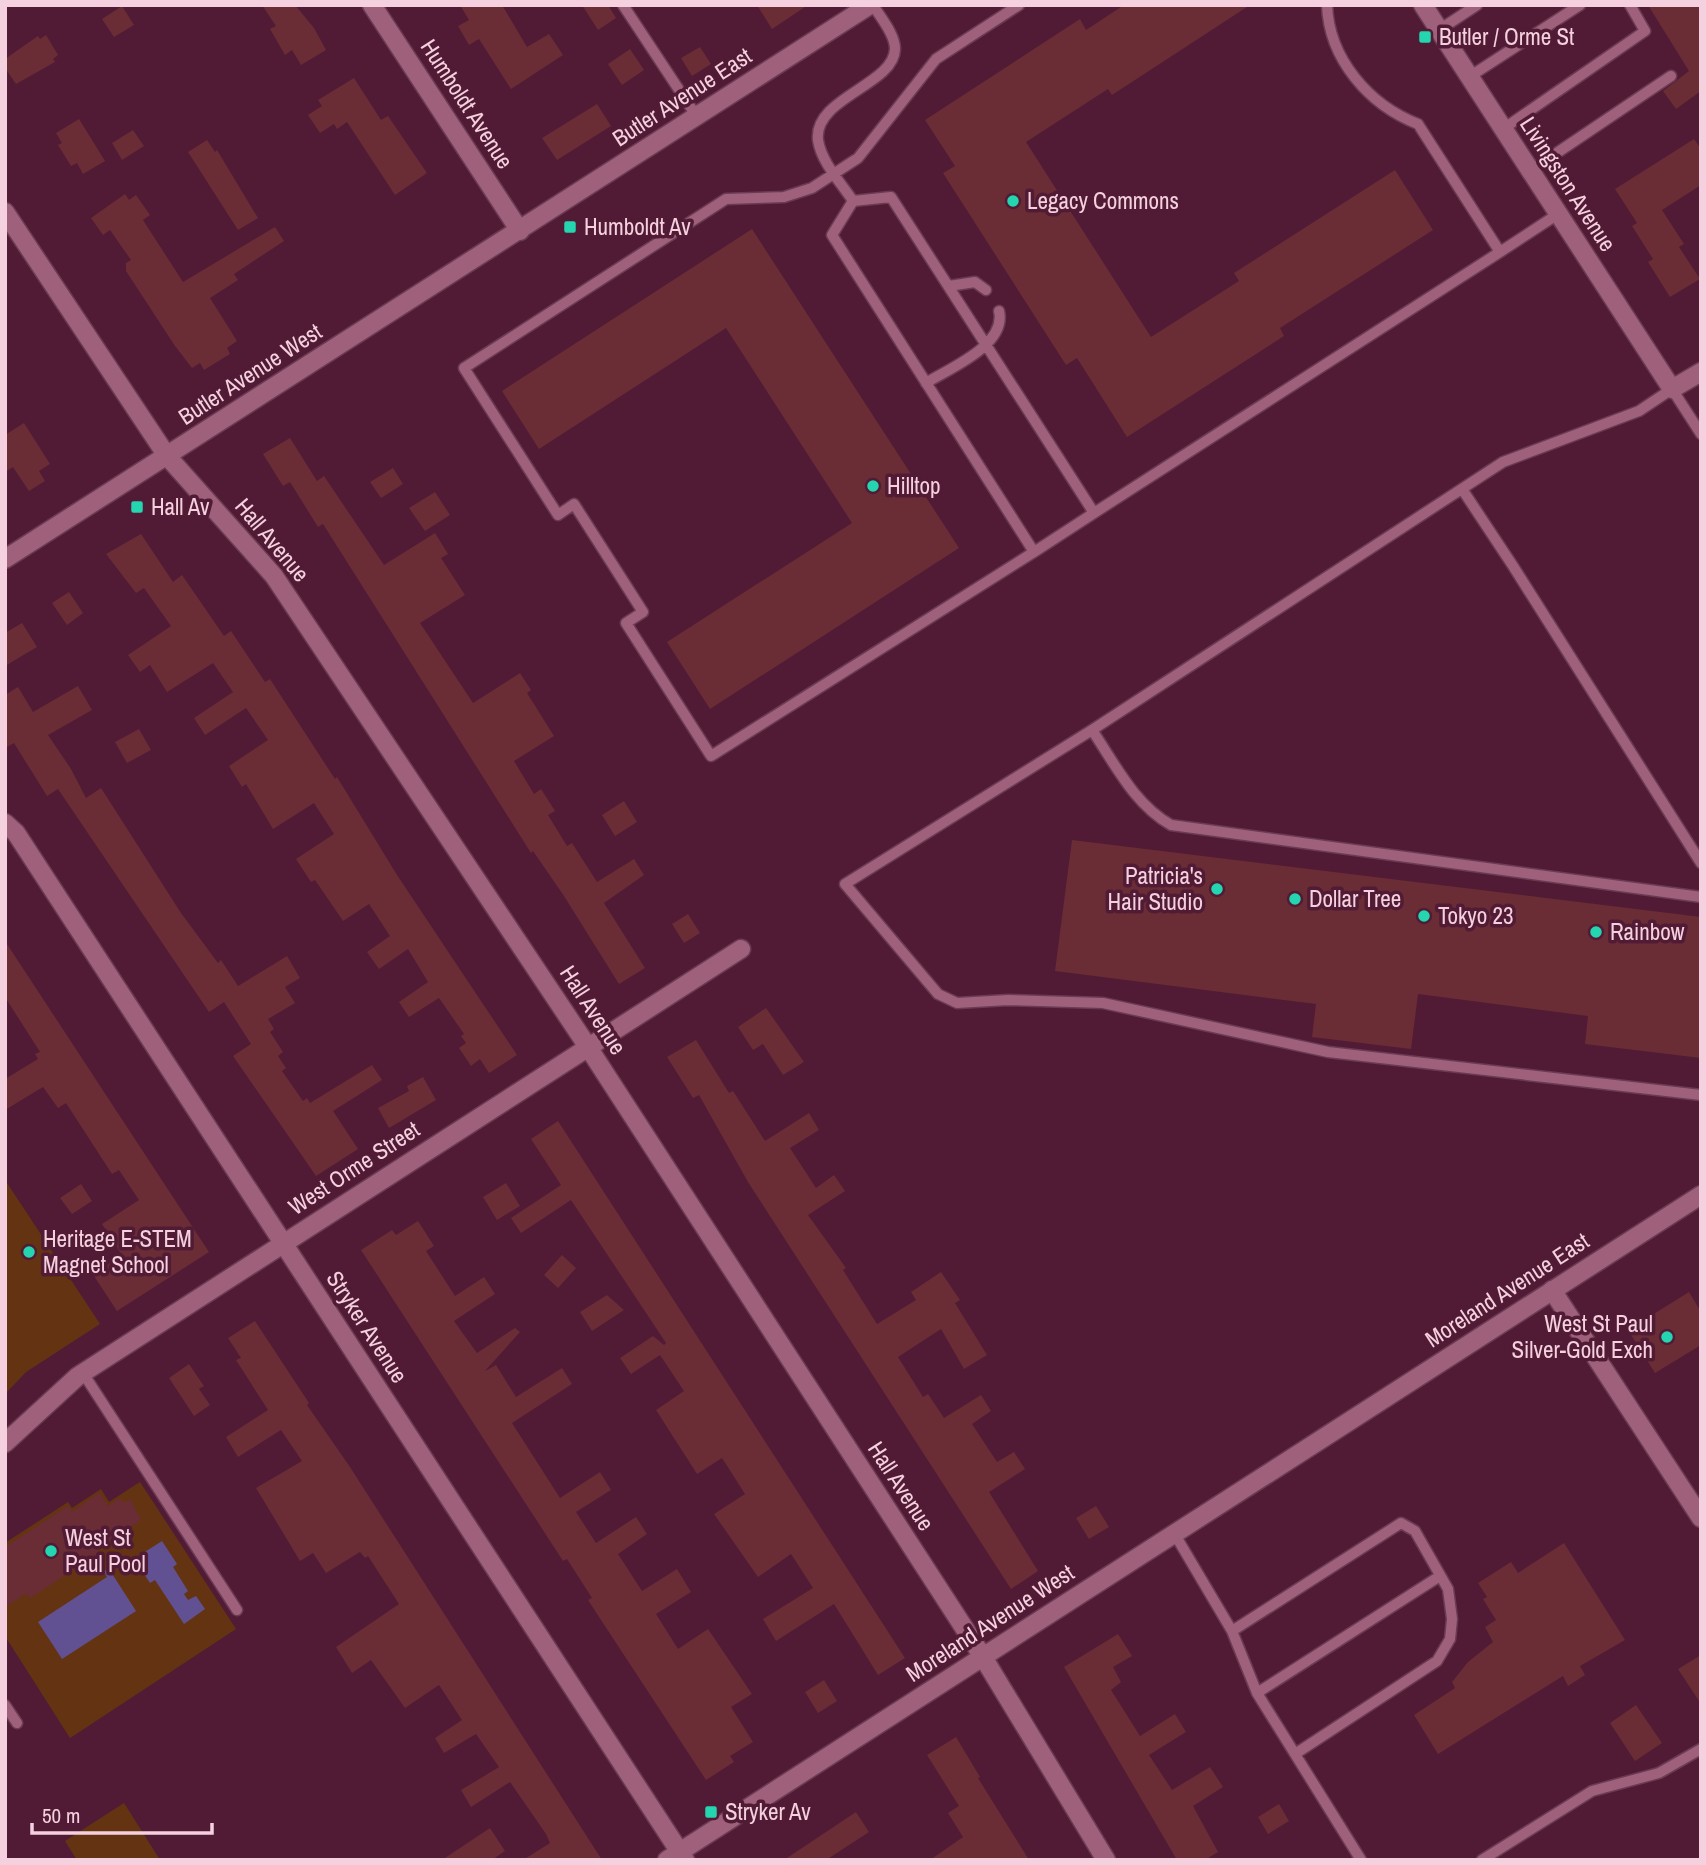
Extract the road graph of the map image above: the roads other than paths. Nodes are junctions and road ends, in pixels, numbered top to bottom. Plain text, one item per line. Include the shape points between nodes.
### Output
1 (372, 5) edge
2 (623, 5) edge
3 (871, 5) edge
4 (1019, 5) edge
5 (1327, 5) edge
6 (1423, 5) edge
7 (1476, 5) edge
8 (1580, 5) edge
9 (1630, 5) edge
10 (1439, 30) junction
11 (1671, 76) dead end
12 (1469, 77) junction
13 (697, 117) junction
14 (1503, 129) junction
15 (1530, 171) junction
16 (835, 173) junction
17 (853, 201) junction
18 (5, 212) edge
19 (1558, 214) junction
20 (520, 231) junction
21 (1500, 252) junction
22 (949, 286) junction
23 (986, 290) dead end
24 (999, 312) dead end
25 (986, 344) junction
26 (1701, 372) edge
27 (926, 383) junction
28 (1672, 389) junction
29 (1701, 434) edge
30 (167, 456) junction
31 (1462, 489) junction
32 (1094, 513) junction
33 (1034, 552) junction
34 (5, 559) edge
35 (1092, 730) junction
36 (5, 823) edge
37 (1701, 863) edge
38 (1701, 897) edge
39 (741, 949) dead end
40 (588, 1047) junction
41 (1701, 1095) edge
42 (1701, 1195) edge
43 (283, 1244) junction
44 (1552, 1290) junction
45 (83, 1373) junction
46 (1339, 1427) joint
47 (5, 1443) edge
48 (1701, 1518) edge
49 (1174, 1533) junction
50 (1440, 1576) junction
51 (237, 1610) dead end
52 (1232, 1630) junction
53 (983, 1657) junction
54 (1257, 1693) junction
55 (5, 1705) edge
56 (17, 1723) dead end
57 (1701, 1749) edge
58 (1295, 1754) junction
59 (678, 1857) edge
60 (1106, 1860) edge
61 (1361, 1860) edge
62 (1482, 1860) edge

1 - 20 street, Humboldt Avenue
2 - 13 lane
3 - 13 street, Butler Avenue East
3 - 16 lane via 893,39 895,51 888,65 829,112 819,126 818,141
4 - 16 lane via 936,59 858,158
5 - 21 lane via 1336,47 1352,75 1376,101 1418,124
6 - 10 street, Livingston Avenue
7 - 10 lane
8 - 12 lane
9 - 14 lane via 1645,31
10 - 12 street, Livingston Avenue
11 - 15 lane
12 - 14 street, Livingston Avenue
13 - 20 street, Butler Avenue East
14 - 15 street, Livingston Avenue
15 - 19 street, Livingston Avenue
16 - 17 lane
16 - 33 lane via 812,188 784,197 726,199 464,368 558,515 574,504 643,612 626,623 711,756
17 - 22 lane via 891,197
17 - 27 lane via 832,235
18 - 30 street, Hall Avenue
19 - 21 lane
19 - 28 street, Livingston Avenue
20 - 30 street, Butler Avenue West
21 - 32 lane
22 - 23 lane via 975,282
22 - 25 lane
24 - 25 lane via 1002,322
25 - 27 lane
25 - 32 lane
26 - 28 street
27 - 33 lane
28 - 29 lane
28 - 31 lane via 1639,411 1503,463
30 - 34 street, Butler Avenue West
30 - 40 street, Hall Avenue via 274,576
31 - 35 lane
31 - 37 lane
32 - 33 lane
35 - 38 lane via 1138,798 1153,815 1171,825
35 - 41 lane via 845,884 938,994 957,1003 1103,1003 1328,1052
36 - 43 street, Stryker Avenue via 16,833
39 - 40 street, West Orme Street
40 - 43 street, West Orme Street
40 - 53 street, Hall Avenue
42 - 44 street, Moreland Avenue East
43 - 45 street, West Orme Street
43 - 59 street, Stryker Avenue
44 - 46 street, Moreland Avenue East
44 - 48 street
45 - 47 street, West Orme Street
45 - 51 lane
46 - 49 street, Moreland Avenue West
49 - 52 lane
49 - 53 street, Moreland Avenue West
50 - 52 lane via 1415,1531 1401,1523
50 - 54 lane
50 - 58 lane via 1448,1589 1452,1619 1450,1639 1437,1661
52 - 54 lane
53 - 59 street, Moreland Avenue West
53 - 60 street, Hall Avenue
54 - 58 lane
55 - 56 lane
57 - 62 lane via 1659,1773 1592,1791
58 - 61 lane

